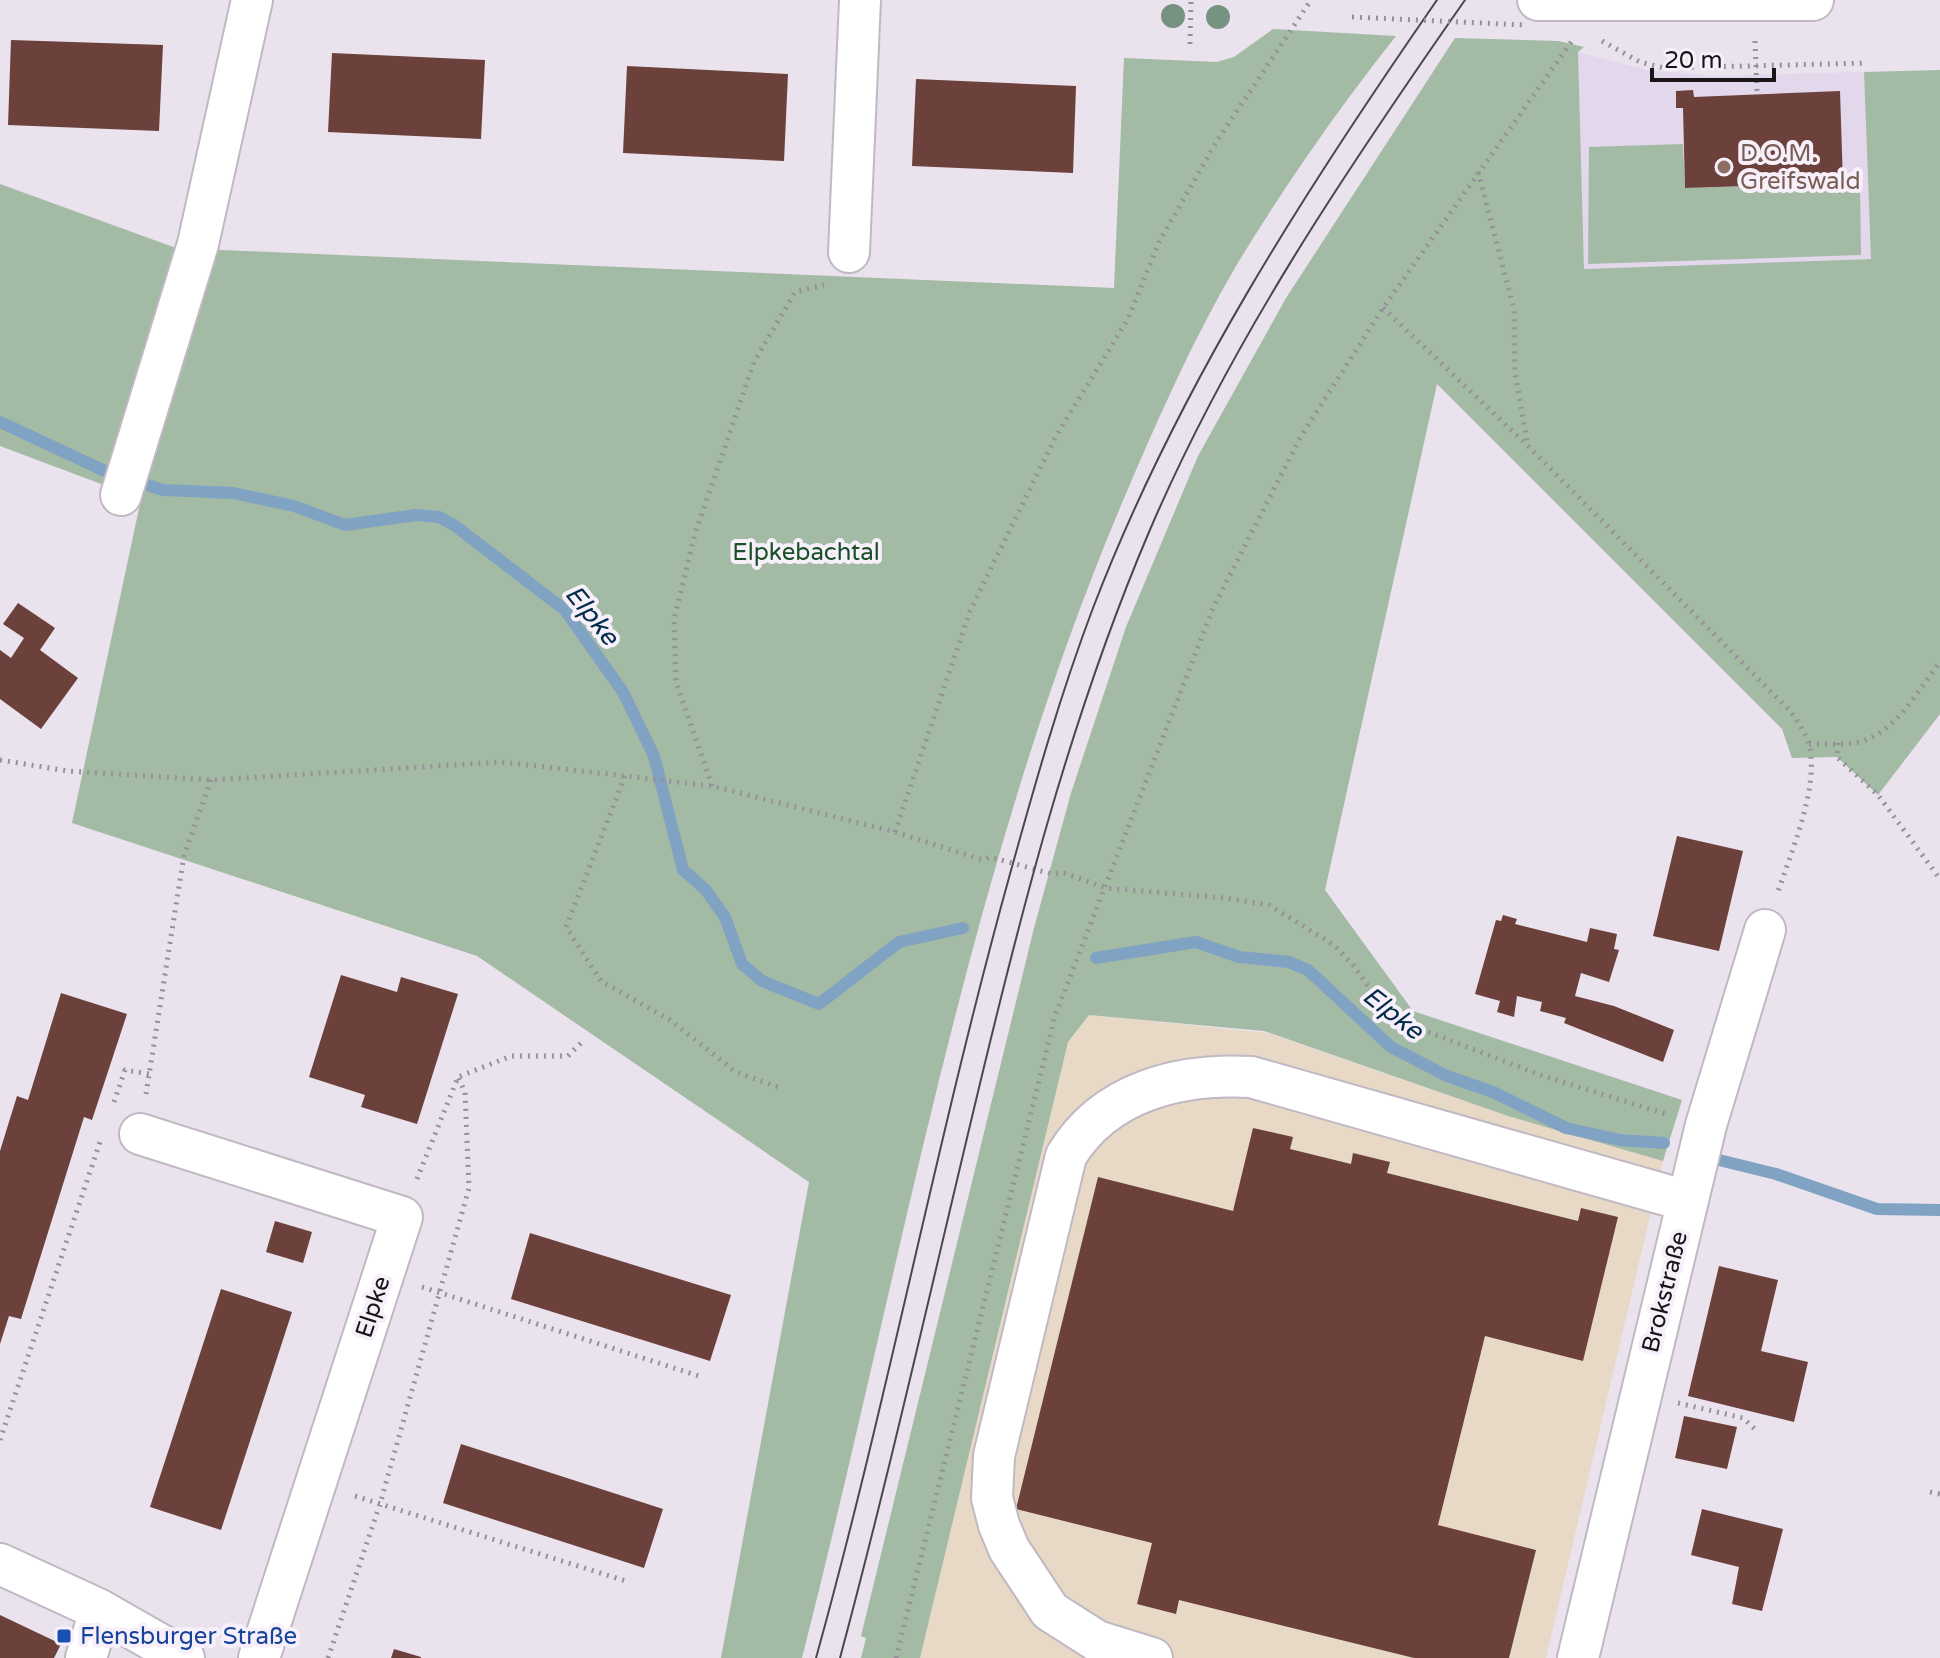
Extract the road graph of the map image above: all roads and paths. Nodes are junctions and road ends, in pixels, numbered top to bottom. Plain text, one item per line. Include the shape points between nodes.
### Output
1 (252, 0) edge
2 (860, 0) edge
3 (1191, 0) edge
4 (1311, 0) edge
5 (1813, 0) edge
6 (1535, 8) edge
7 (1352, 17) dead end
8 (1593, 35) dead end
9 (1575, 37) dead end
10 (1190, 44) dead end
11 (1867, 63) dead end
12 (1756, 66) junction
13 (1757, 94) dead end
14 (1478, 172) junction
15 (849, 252) joint
16 (1383, 308) junction
17 (1529, 447) junction
18 (121, 495) dead end
19 (1940, 662) edge
20 (1838, 743) junction
21 (1809, 744) junction
22 (0, 760) edge
23 (625, 776) junction
24 (211, 780) junction
25 (712, 786) junction
26 (895, 832) junction
27 (1940, 879) edge
28 (1106, 888) junction
29 (1765, 930) joint
30 (582, 1042) dead end
31 (149, 1074) junction
32 (458, 1077) junction
33 (781, 1088) dead end
34 (1706, 1125) junction
35 (118, 1126) junction
36 (1687, 1201) junction
37 (402, 1217) junction
38 (383, 1274) junction
39 (442, 1293) junction
40 (699, 1376) dead end
41 (1641, 1394) junction
42 (1758, 1432) dead end
43 (0, 1440) edge
44 (315, 1484) junction
45 (1930, 1492) dead end
46 (1940, 1494) edge
47 (380, 1504) junction
48 (0, 1564) edge
49 (629, 1582) dead end
50 (100, 1610) junction
51 (86, 1658) edge
52 (184, 1658) edge
53 (259, 1658) edge
54 (328, 1658) edge
55 (896, 1658) edge
56 (1152, 1658) edge
57 (1578, 1658) edge

1 - 18 street via 198,244
2 - 15 street
3 - 10 path
4 - 26 path via 1215,144 1159,242 1128,319 1056,436 970,611
5 - 6 street
6 - 7 path, bridge
8 - 12 path via 1614,50 1664,68
9 - 14 path
11 - 12 path
12 - 13 path
14 - 16 path
14 - 17 path via 1514,309 1515,373
15 - 25 path via 825,284 795,292 779,313 754,362 695,534 674,619 675,670
16 - 17 path
16 - 28 path via 1300,438 1213,608
17 - 21 path via 1791,712
19 - 20 path via 1890,726 1873,737
20 - 21 path
20 - 27 path via 1837,757 1878,795
21 - 29 path via 1804,811
22 - 24 path via 68,771
23 - 24 path via 502,762
23 - 25 path
23 - 33 path via 566,927 601,981 670,1020 736,1072
24 - 31 path via 184,855
25 - 26 path
26 - 28 path via 983,860 990,857 1064,873
28 - 34 path via 1269,905 1334,945 1379,1002 1410,1025 1543,1076
28 - 55 path via 1041,1066
29 - 34 street, Brokstraße
30 - 32 path via 568,1056 511,1056
31 - 35 path
31 - 35 path via 125,1070
32 - 37 path
32 - 39 path via 465,1092 469,1188
34 - 36 street, Brokstraße
35 - 37 street
35 - 43 path
36 - 41 street, Brokstraße
36 - 56 street via 1251,1077 1200,1078 1145,1091 1091,1122 1066,1156 994,1456 992,1498 1009,1549 1050,1611 1097,1641
37 - 38 street, Elpke
38 - 39 path
38 - 44 street, Elpke
39 - 40 path
39 - 47 path
41 - 42 path via 1743,1418
41 - 57 street, Brokstraße
44 - 47 path
44 - 53 street, Elpke
45 - 46 path
47 - 49 path
47 - 54 path
48 - 50 street
50 - 51 street
50 - 52 street

